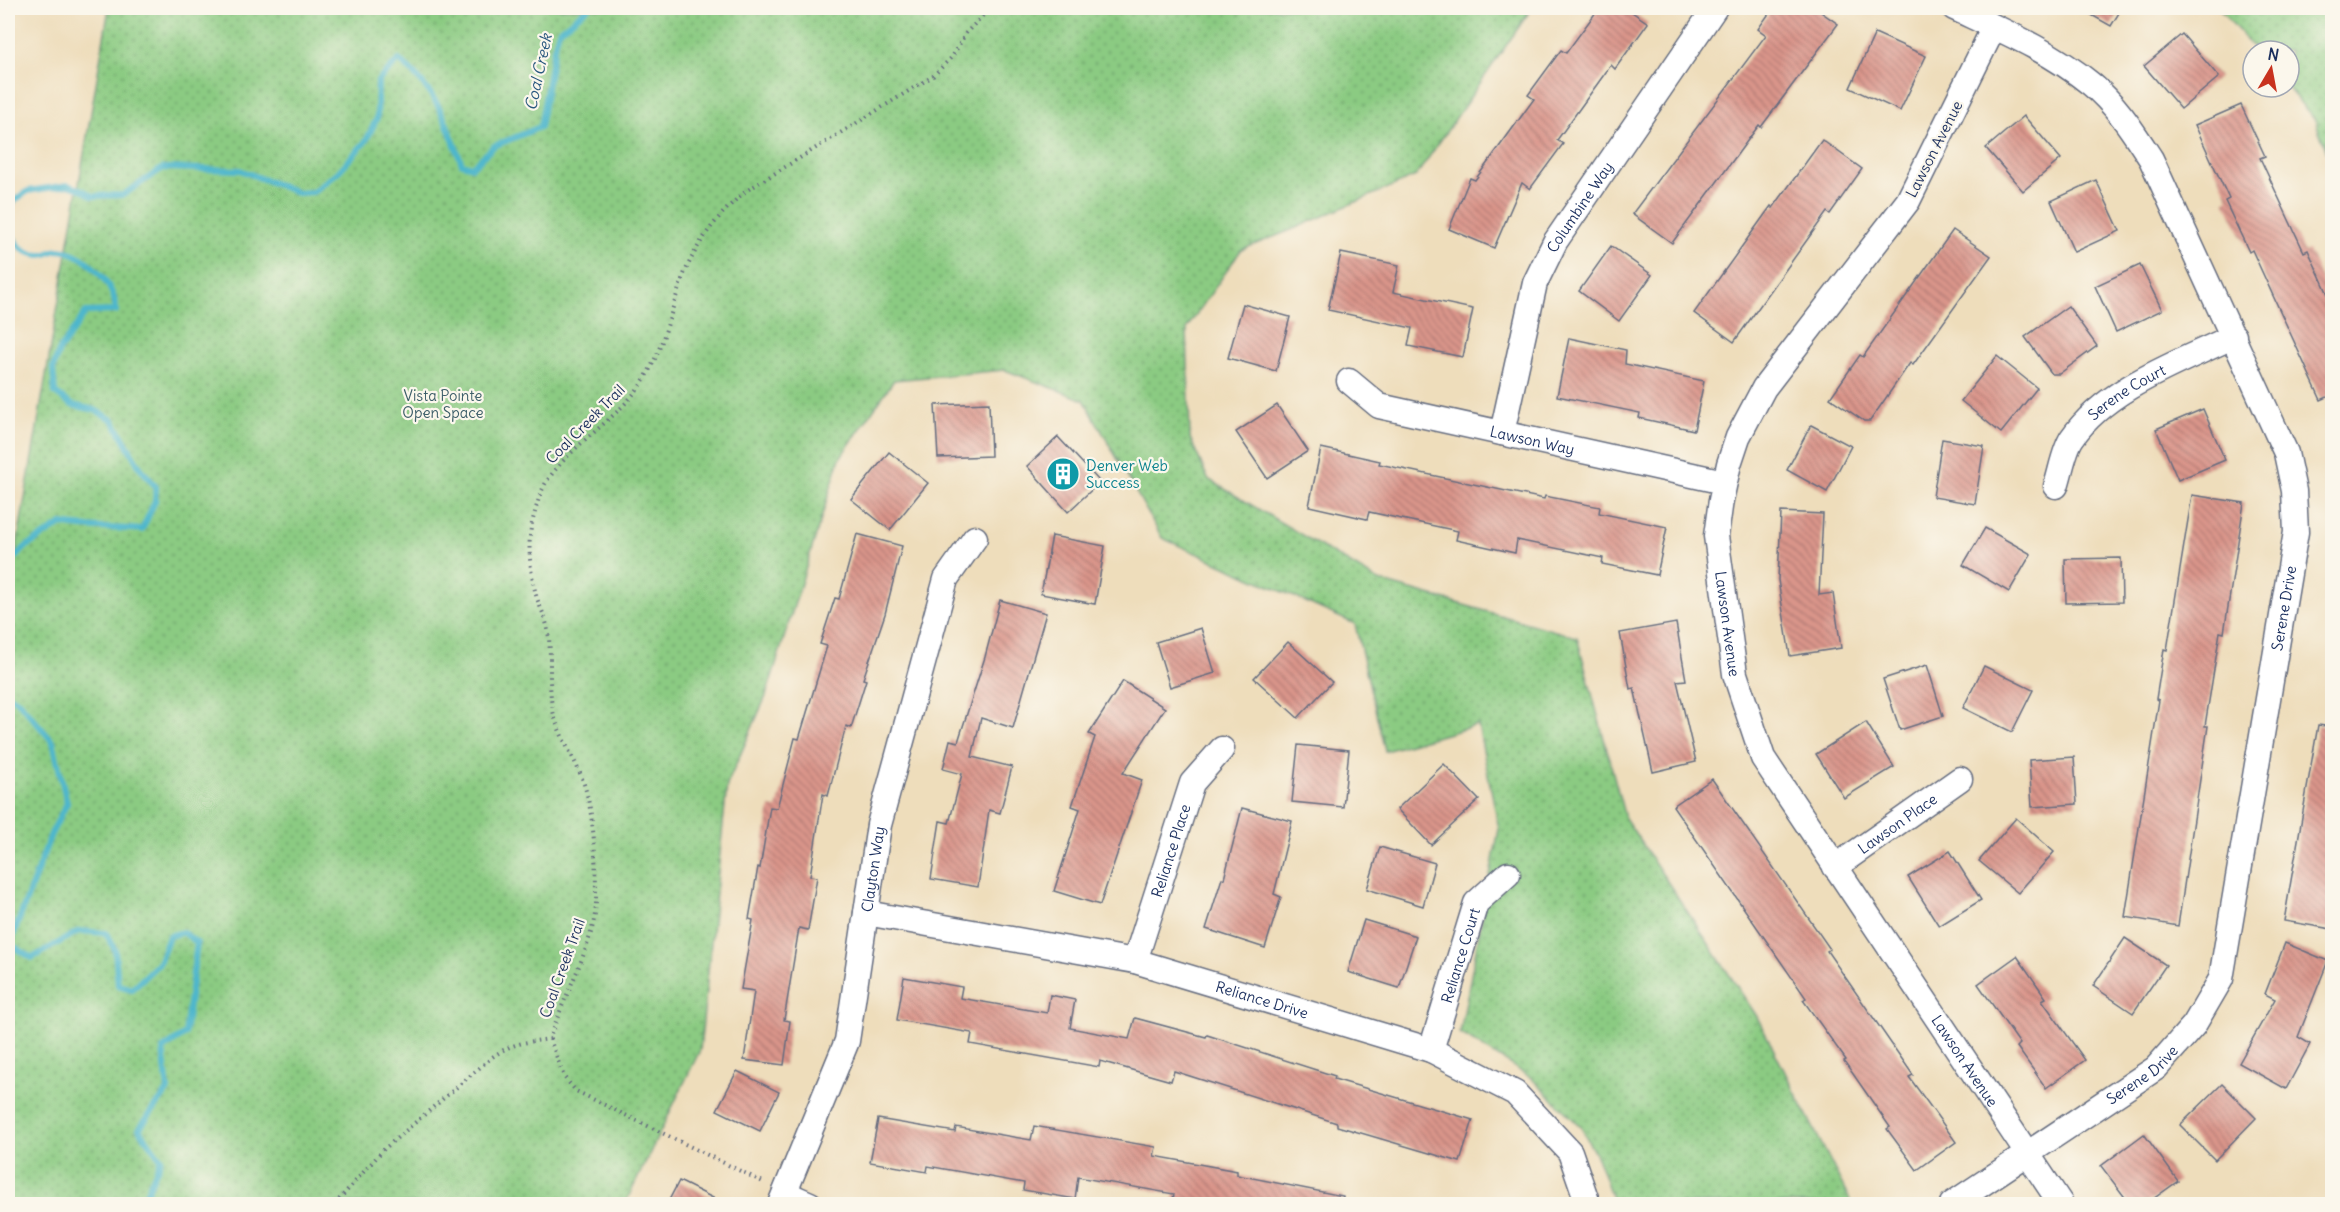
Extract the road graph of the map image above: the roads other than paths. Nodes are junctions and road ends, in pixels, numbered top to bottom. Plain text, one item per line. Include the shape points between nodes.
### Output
1 (1715, 8) edge
2 (1954, 8) edge
3 (1994, 27) junction
4 (2234, 336) junction
5 (1349, 381) dead end
6 (1502, 434) junction
7 (1724, 482) junction
8 (2056, 486) dead end
9 (975, 538) dead end
10 (1222, 749) dead end
11 (1960, 779) dead end
12 (1835, 867) junction
13 (1508, 874) dead end
14 (866, 913) junction
15 (1135, 961) junction
16 (1431, 1050) junction
17 (2028, 1154) junction
18 (777, 1194) edge
19 (810, 1204) edge
20 (1588, 1204) edge
21 (1952, 1204) edge
22 (2061, 1204) edge

1 - 6 street, Columbine Way via 1555,242 1535,283
2 - 3 street, Serene Drive
3 - 4 street, Serene Drive via 2054,57 2092,85 2125,120 2151,159
3 - 7 street, Lawson Avenue via 1908,201 1764,388 1738,437
4 - 8 street, Serene Court via 2156,373 2104,404 2071,439
4 - 17 street, Serene Drive via 2286,453 2294,491 2296,532 2221,979 2194,1025 2156,1068
5 - 6 street, Lawson Way via 1379,406
6 - 7 street, Lawson Way
7 - 12 street, Lawson Avenue via 1716,536 1735,674 1762,758
9 - 14 street, Clayton Way via 946,579 879,825
10 - 15 street, Reliance Place via 1192,783
11 - 12 street, Lawson Place
12 - 17 street, Lawson Avenue
13 - 16 street, Reliance Court via 1476,903
14 - 15 street, Reliance Drive
14 - 18 street, Clayton Way via 847,1041
15 - 16 street, Reliance Drive
16 - 20 street, Reliance Drive via 1515,1093 1570,1152
17 - 21 street, Serene Drive
17 - 22 street, Lawson Avenue
18 - 19 street

